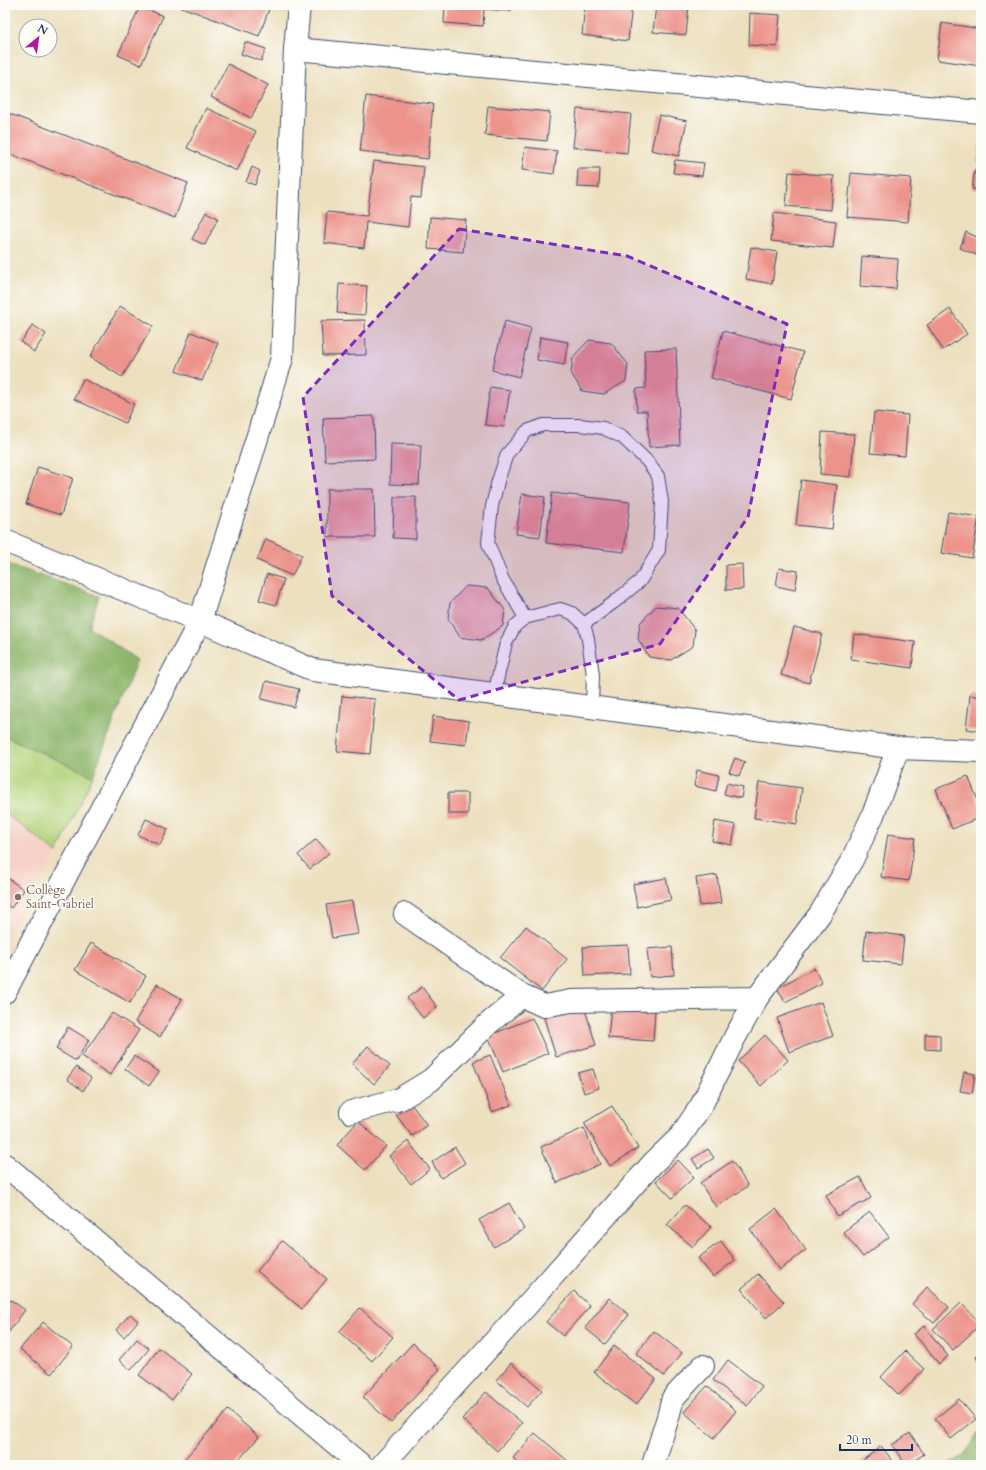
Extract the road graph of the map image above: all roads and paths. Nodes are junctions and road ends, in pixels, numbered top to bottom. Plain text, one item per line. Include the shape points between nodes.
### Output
1 (299, 5) edge
2 (295, 49) junction
3 (981, 112) edge
4 (5, 541) edge
5 (525, 618) junction
6 (200, 621) junction
7 (584, 624) junction
8 (494, 694) junction
9 (592, 707) junction
10 (898, 748) junction
11 (981, 751) edge
12 (405, 914) dead end
13 (5, 992) edge
14 (522, 996) junction
15 (757, 998) junction
16 (351, 1112) dead end
17 (5, 1165) edge
18 (703, 1366) dead end
19 (361, 1465) edge
20 (382, 1465) edge
21 (653, 1465) edge

1 - 2 street
2 - 3 street
2 - 6 street via 282,358
4 - 6 street
5 - 7 lane via 560,609 572,613
5 - 7 lane via 502,578 488,543 498,481 507,454 527,431 543,425 580,425 603,428 622,437 647,461 658,476 662,502 659,550 640,581
5 - 8 lane via 515,626 506,643
6 - 8 street via 313,670
6 - 13 street
7 - 9 lane via 593,675
8 - 9 street
9 - 10 street
10 - 11 street
10 - 15 street via 873,815 852,860 820,914
12 - 14 street
14 - 15 street via 544,1006 571,1001
14 - 16 street via 488,1024 430,1080 400,1099
15 - 20 street via 701,1106 680,1137 653,1163
17 - 19 street
18 - 21 street via 673,1398

